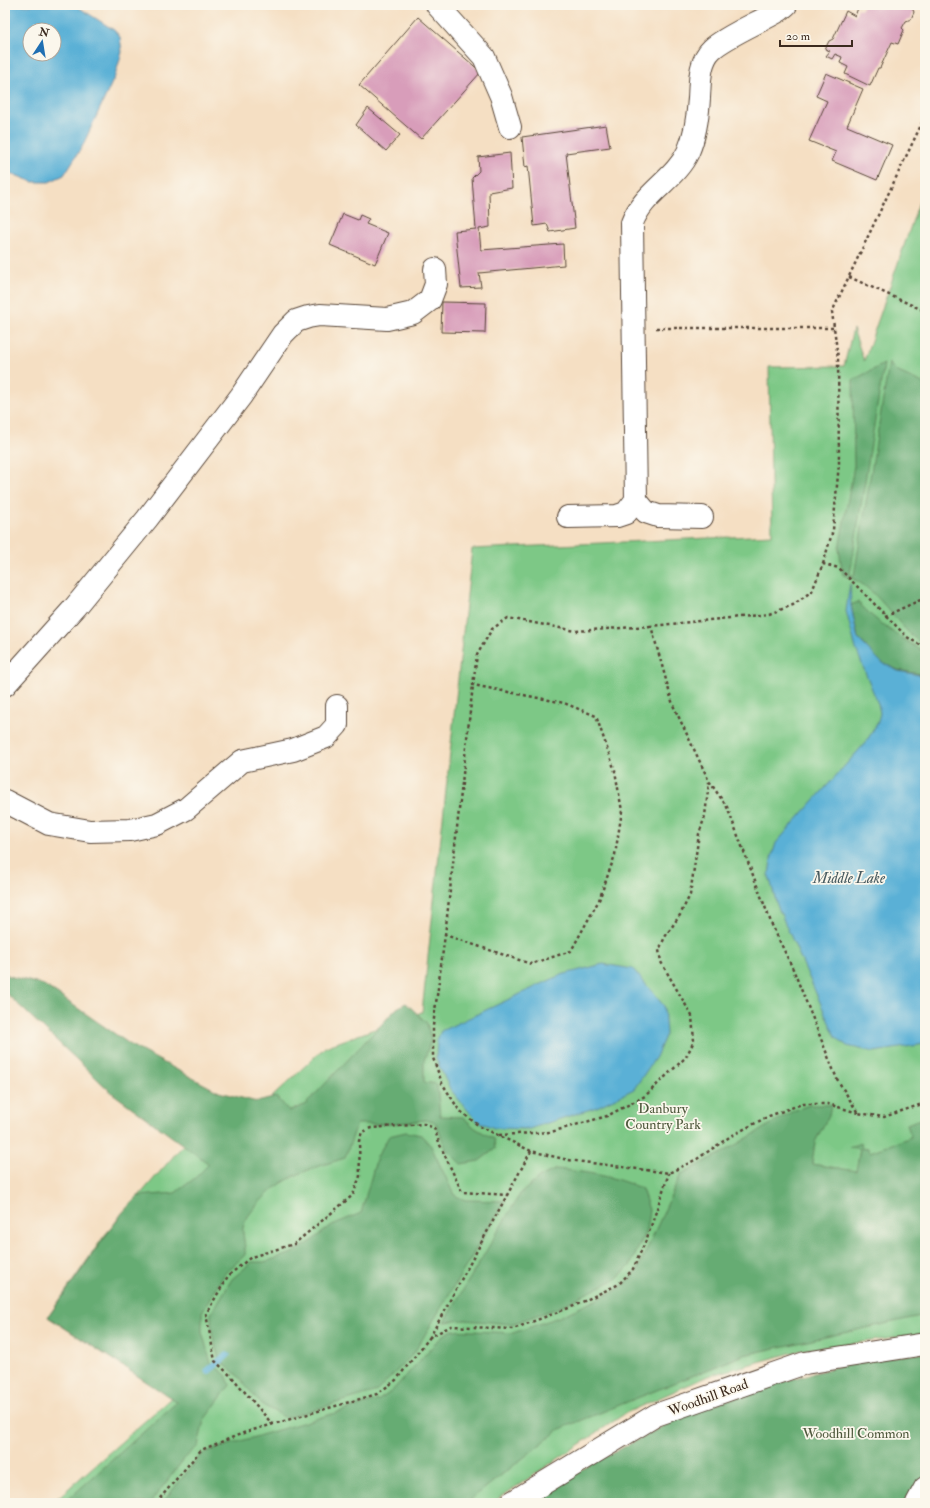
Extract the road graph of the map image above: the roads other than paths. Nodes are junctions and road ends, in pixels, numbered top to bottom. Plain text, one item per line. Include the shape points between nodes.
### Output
1 (437, 5) edge
2 (786, 5) edge
3 (510, 128) dead end
4 (435, 270) dead end
5 (636, 500) junction
6 (702, 517) dead end
7 (568, 518) dead end
8 (5, 685) edge
9 (337, 706) dead end
10 (5, 801) edge
11 (925, 1344) edge
12 (925, 1488) edge
13 (511, 1503) edge
14 (917, 1503) edge

1 - 3 street via 484,56 501,96
2 - 5 street via 710,50 700,73 694,133 688,152 674,173 640,206 632,223
4 - 8 street via 436,284 430,300 413,313 387,319 320,316 296,321 283,334 242,396 147,519 75,607
5 - 6 street via 646,512 658,516
5 - 7 street via 626,513 617,516
9 - 10 street via 337,725 326,737 293,750 242,761 186,809 157,824 130,830 90,831 49,824
11 - 13 street, Woodhill Road via 806,1363 662,1413
12 - 14 street

